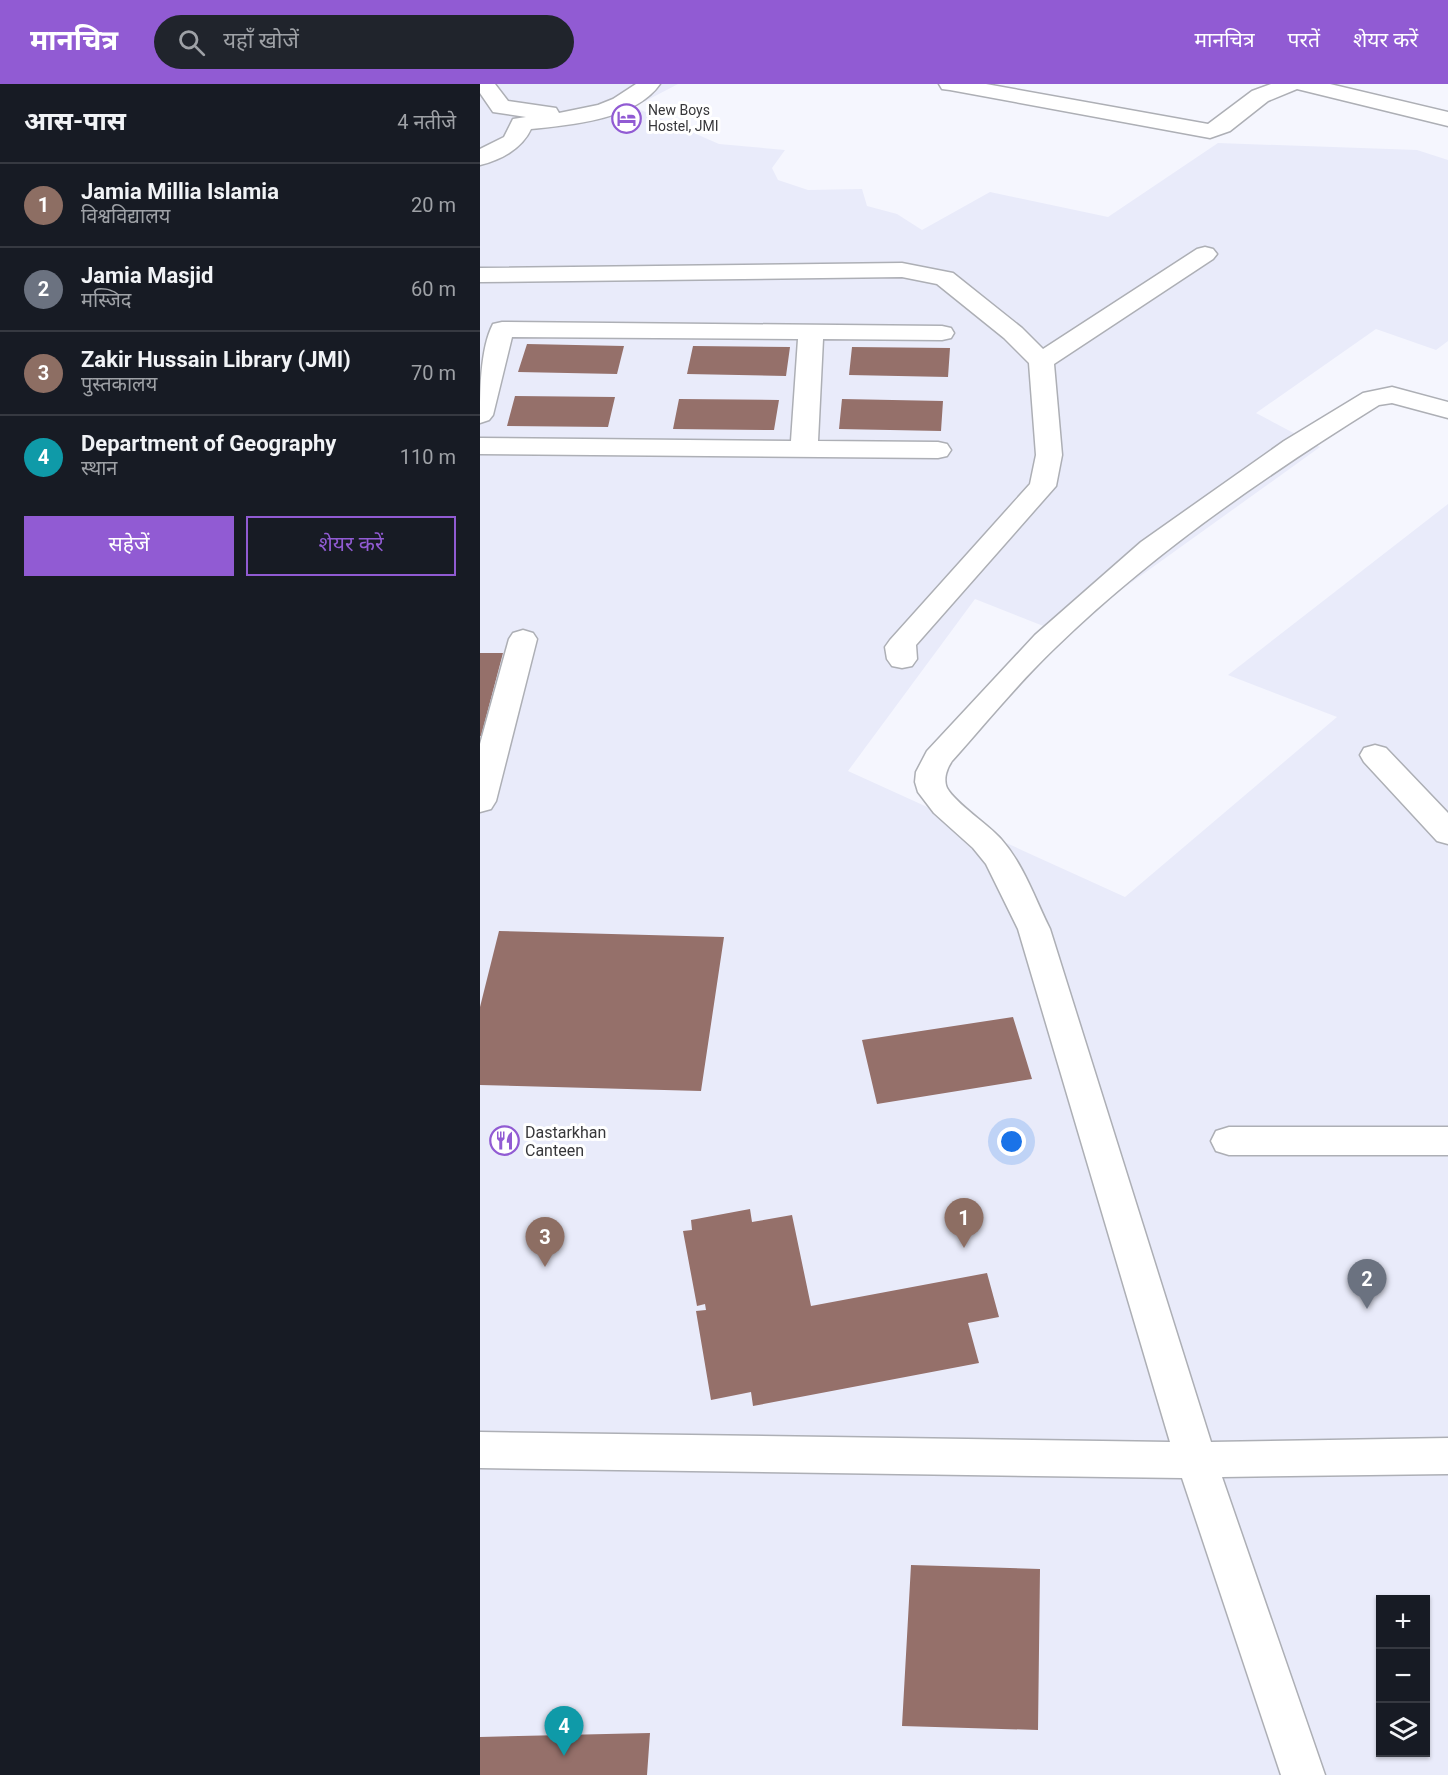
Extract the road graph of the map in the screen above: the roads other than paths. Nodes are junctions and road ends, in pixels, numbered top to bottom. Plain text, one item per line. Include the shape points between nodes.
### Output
1 (484, 84) edge
2 (649, 84) edge
3 (1290, 84) edge
4 (1303, 84) edge
5 (957, 85) edge
6 (583, 116) junction
7 (1448, 119) edge
8 (480, 158) edge
9 (1205, 254) dead end
10 (480, 275) edge
11 (491, 328) edge
12 (811, 332) junction
13 (942, 333) dead end
14 (1041, 361) junction
15 (1448, 410) edge
16 (480, 415) edge
17 (480, 446) edge
18 (804, 448) junction
19 (938, 450) dead end
20 (523, 639) dead end
21 (902, 659) dead end
22 (1375, 755) dead end
23 (480, 801) edge
24 (1448, 833) edge
25 (1448, 1141) edge
26 (1229, 1142) dead end
27 (480, 1450) edge
28 (1448, 1456) edge
29 (1196, 1460) junction
30 (1303, 1775) edge

1 - 6 street via 496,102 508,110
2 - 6 street via 618,106
3 - 5 street via 1260,96 1210,131
4 - 7 street
6 - 8 street via 521,124 513,141
9 - 14 street
10 - 14 street via 902,270 931,274 961,289
11 - 12 street
11 - 16 street
12 - 13 street
12 - 18 street
14 - 21 street via 1049,455 1043,486 906,639 900,647
15 - 29 street via 1392,395 1372,398 1293,447 1151,548 1045,641 932,765 934,792 990,847 1034,929
17 - 18 street
18 - 19 street
20 - 23 street
22 - 24 street
25 - 26 street
27 - 29 street
28 - 29 street
29 - 30 street

